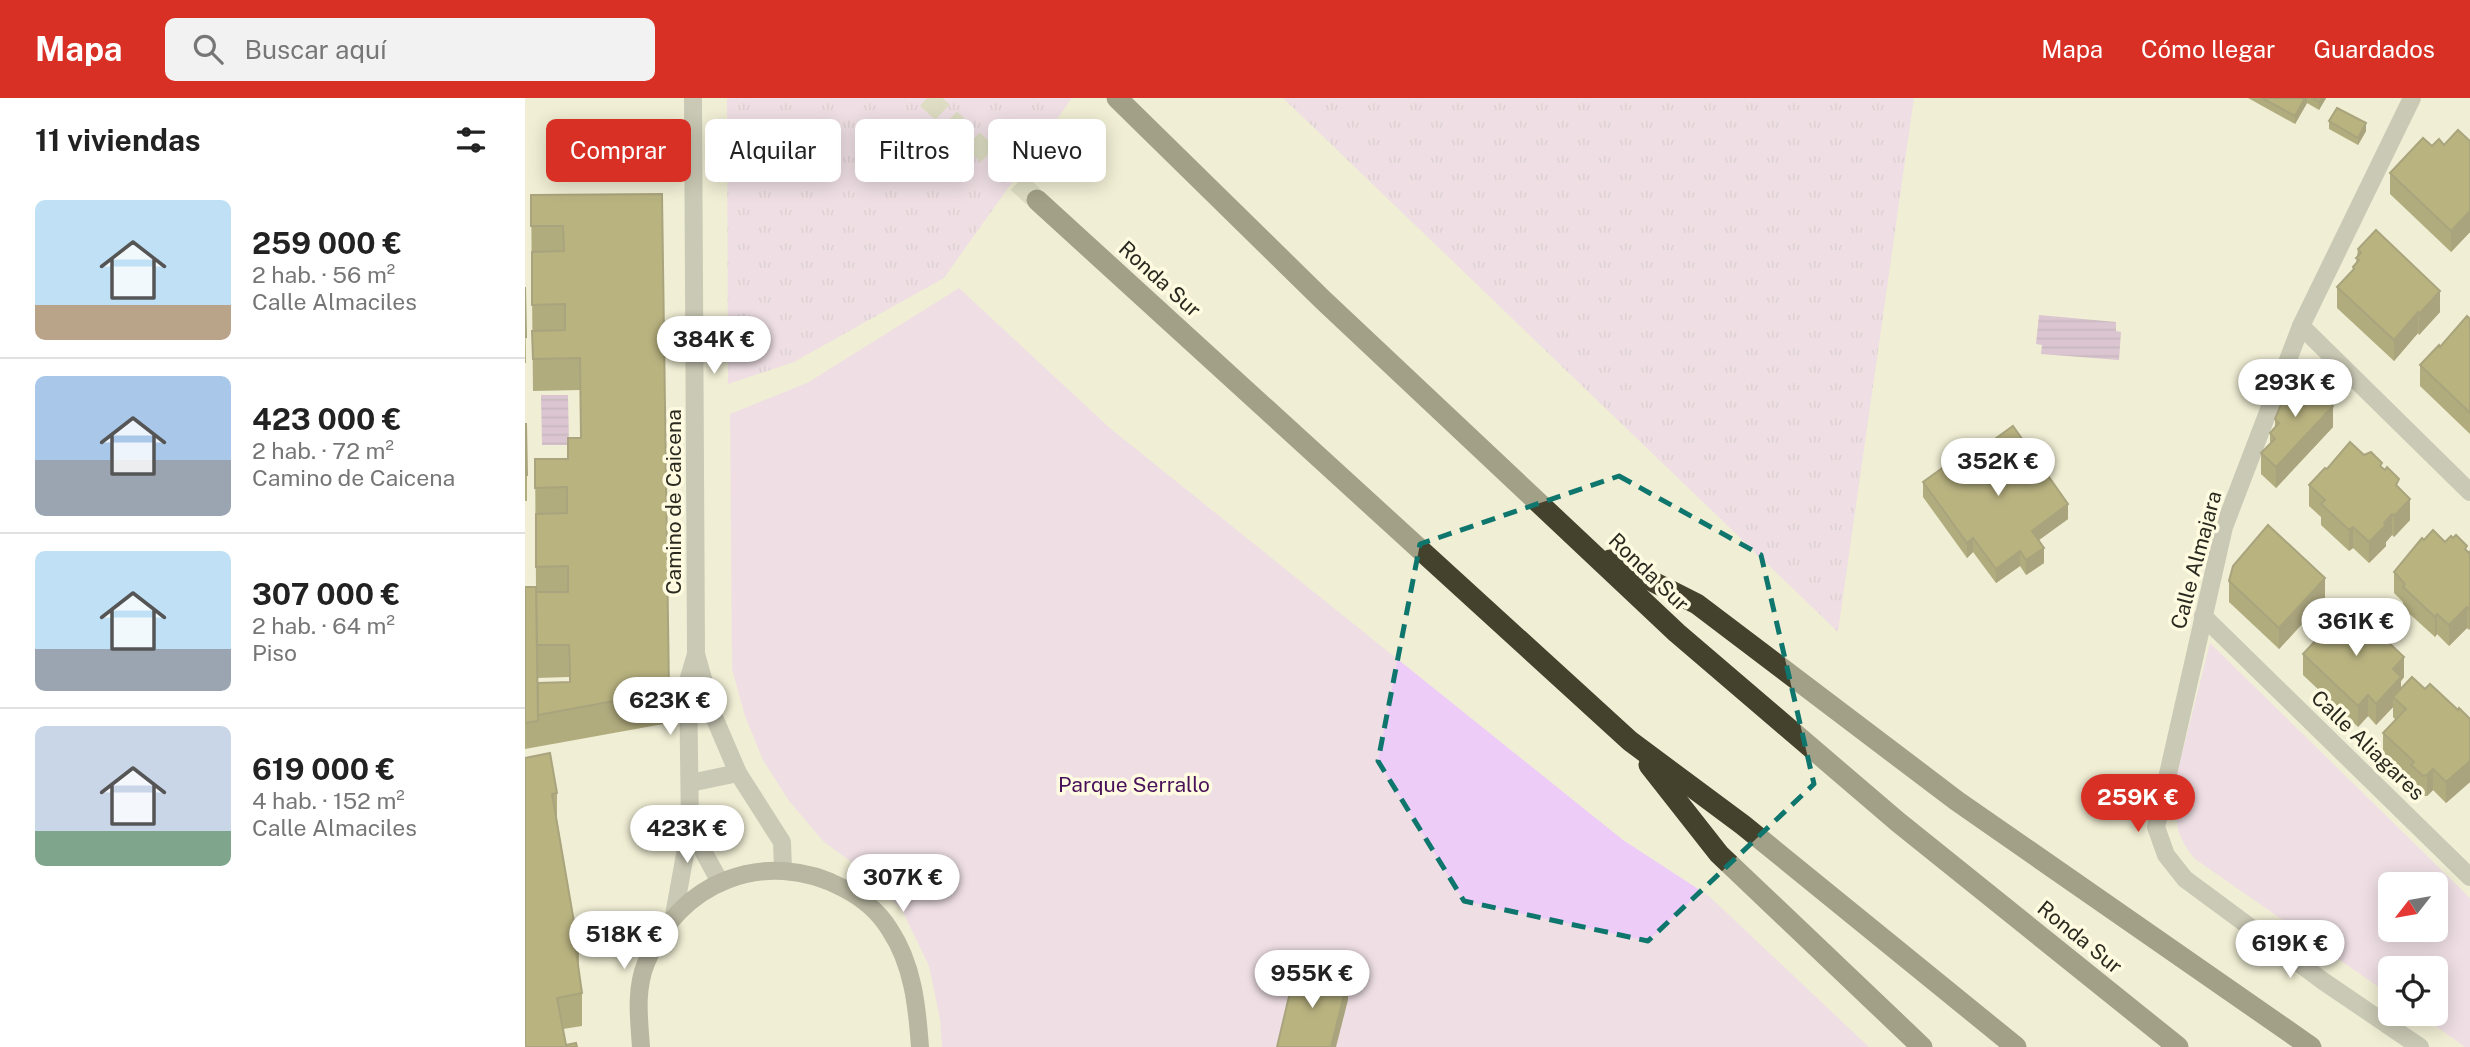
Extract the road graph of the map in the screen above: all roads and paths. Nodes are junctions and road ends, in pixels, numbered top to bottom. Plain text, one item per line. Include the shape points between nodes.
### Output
1 (693, 98) edge
2 (1117, 98) edge
3 (2412, 98) edge
4 (1037, 201) tunnel mouth
5 (2301, 326) junction
6 (2470, 492) edge
7 (1590, 550) junction
8 (2203, 616) junction
9 (696, 654) junction
10 (1630, 741) junction
11 (738, 773) junction
12 (690, 783) junction
13 (690, 827) junction
14 (783, 870) junction
15 (2470, 877) edge
16 (720, 882) junction
17 (674, 915) junction
18 (641, 1047) edge
19 (920, 1047) edge
20 (1922, 1047) edge
21 (2015, 1047) edge
22 (2178, 1047) edge
23 (2311, 1047) edge
24 (2420, 1047) edge

1 - 9 street, Camino de Caicena
2 - 7 highway, Ronda Sur
3 - 5 street, Calle Almajara
4 - 10 highway, Ronda Sur
5 - 6 street
5 - 8 street, Calle Almajara via 2224,527
7 - 22 highway, Ronda Sur via 1677,633 1898,822
7 - 23 highway via 1697,604 1957,801
8 - 15 street, Calle Aliagares
8 - 24 street, Calle Almajara via 2157,827 2166,855 2185,879
9 - 11 street, Camino de Caicena via 713,717
9 - 12 street, Camino de Caicena via 688,681
10 - 20 highway via 1719,854
10 - 21 highway, Ronda Sur via 1743,825
11 - 12 street
11 - 14 street, Camino de Caicena via 782,842
12 - 13 street, Camino de Caicena
13 - 16 street, Camino de Caicena
13 - 17 street, Camino de Caicena
14 - 16 main road via 750,872
14 - 19 main road via 842,887 888,927 911,978
16 - 17 main road
17 - 18 main road via 645,965 639,999

